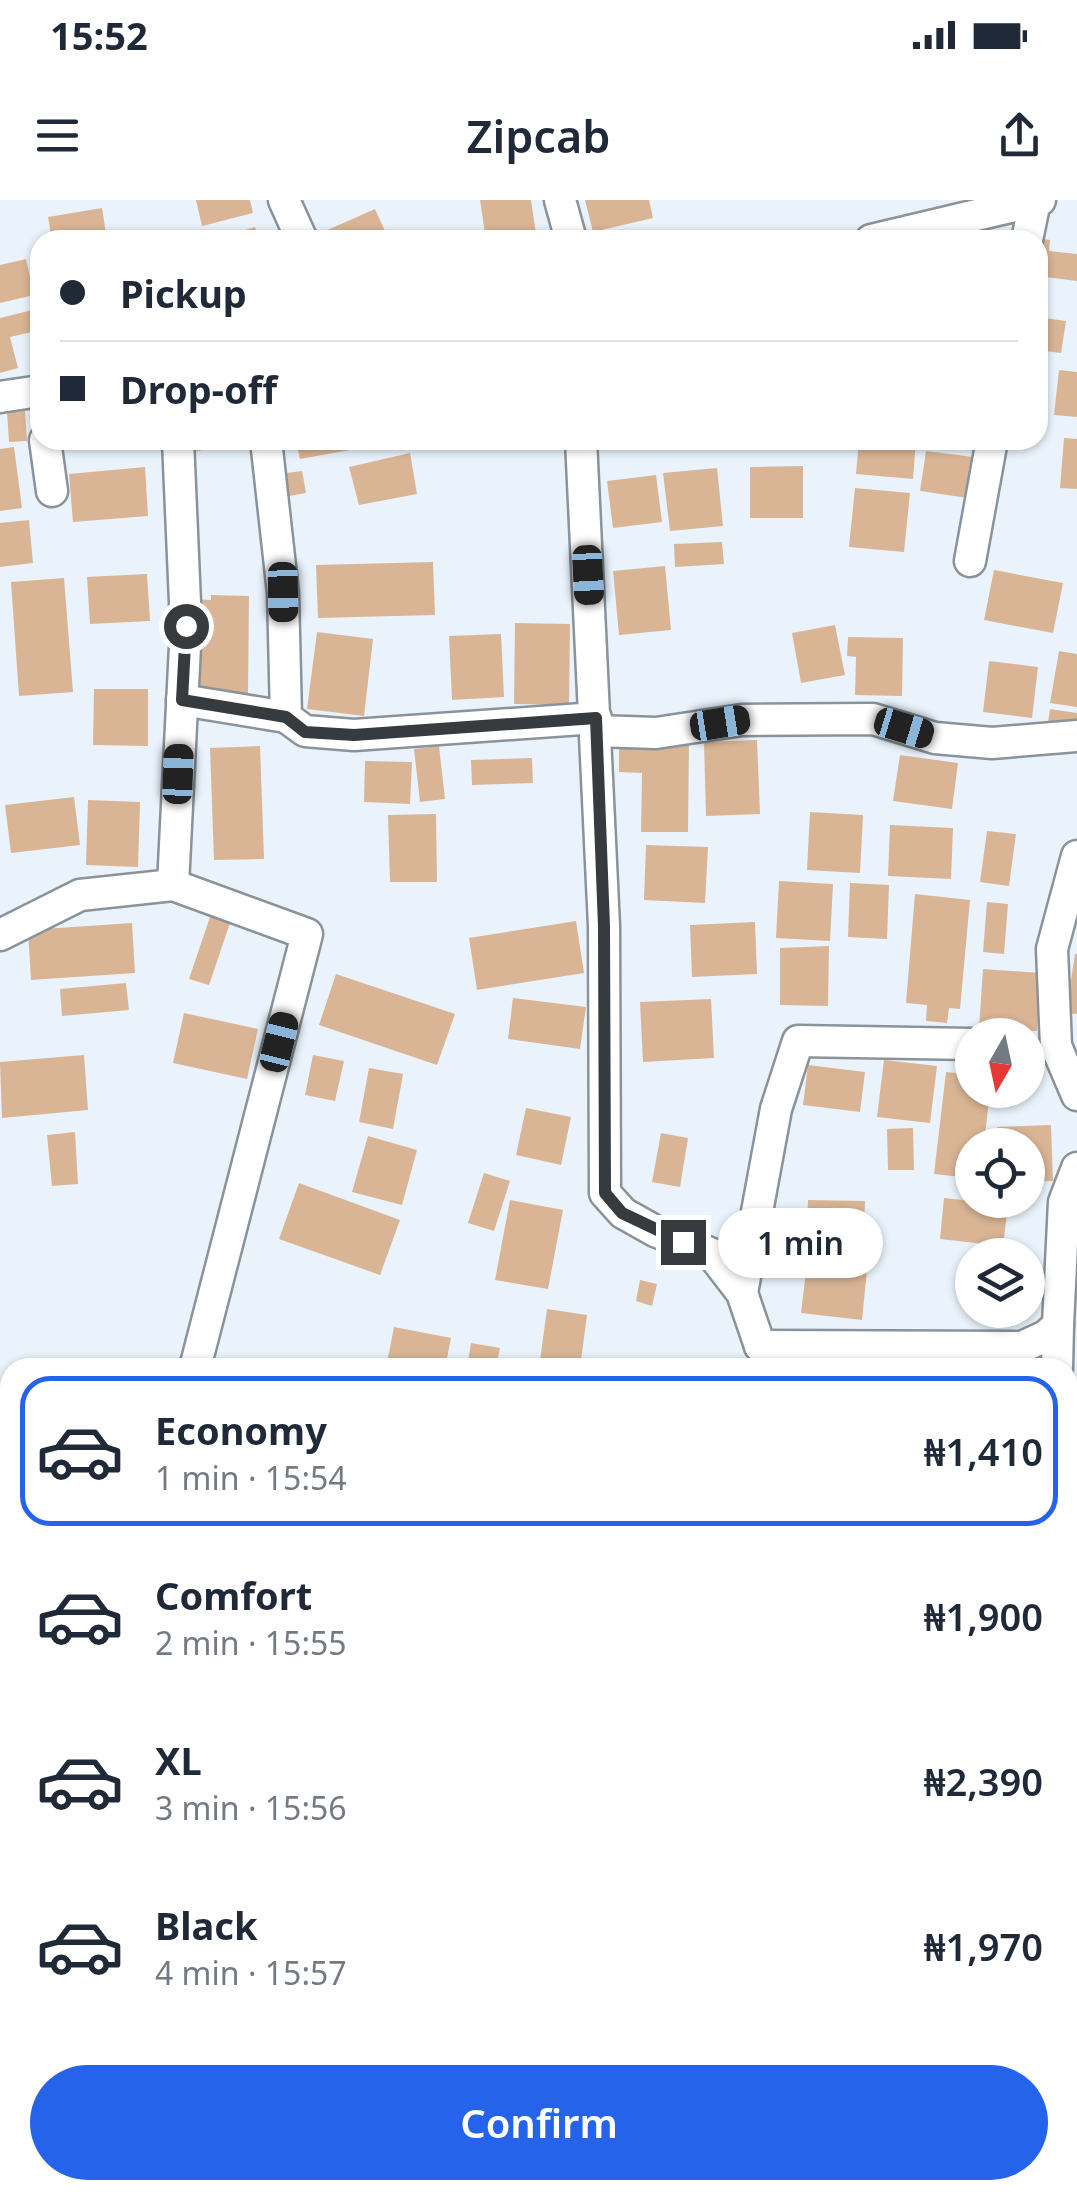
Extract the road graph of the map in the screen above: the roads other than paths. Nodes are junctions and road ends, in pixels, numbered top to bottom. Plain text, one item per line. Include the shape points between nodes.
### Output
1 (284, 200) edge
2 (560, 200) edge
3 (1038, 201) edge
4 (298, 230) edge
5 (568, 230) edge
6 (921, 230) edge
7 (1031, 230) edge
8 (0, 397) edge
9 (30, 397) edge
10 (46, 450) edge
11 (178, 450) edge
12 (267, 450) edge
13 (581, 450) edge
14 (990, 450) edge
15 (52, 490) dead end
16 (970, 561) dead end
17 (182, 700) junction
18 (286, 717) junction
19 (596, 724) junction
20 (1077, 736) edge
21 (1077, 856) edge
22 (173, 885) junction
23 (0, 934) edge
24 (1045, 1018) edge
25 (955, 1044) edge
26 (1045, 1050) edge
27 (1077, 1094) edge
28 (1077, 1168) edge
29 (742, 1293) junction
30 (1058, 1325) junction
31 (754, 1356) edge
32 (198, 1358) edge
33 (1057, 1358) edge

1 - 4 street
2 - 5 street
3 - 6 street
3 - 7 street
8 - 9 street
10 - 15 street
11 - 17 street via 186,626
12 - 18 street via 283,592
13 - 19 street
14 - 16 street
17 - 18 street
17 - 22 street
18 - 19 street via 305,732 354,735
19 - 20 street via 656,732 742,720 873,719 935,738 992,743
19 - 29 street via 605,1193 622,1213 712,1254
21 - 24 street via 1052,949
22 - 23 street via 80,895
22 - 32 street via 307,934
25 - 29 street via 798,1041 776,1110
26 - 27 street
28 - 30 street via 1064,1202
29 - 31 street
30 - 31 street via 1022,1346
30 - 33 street

